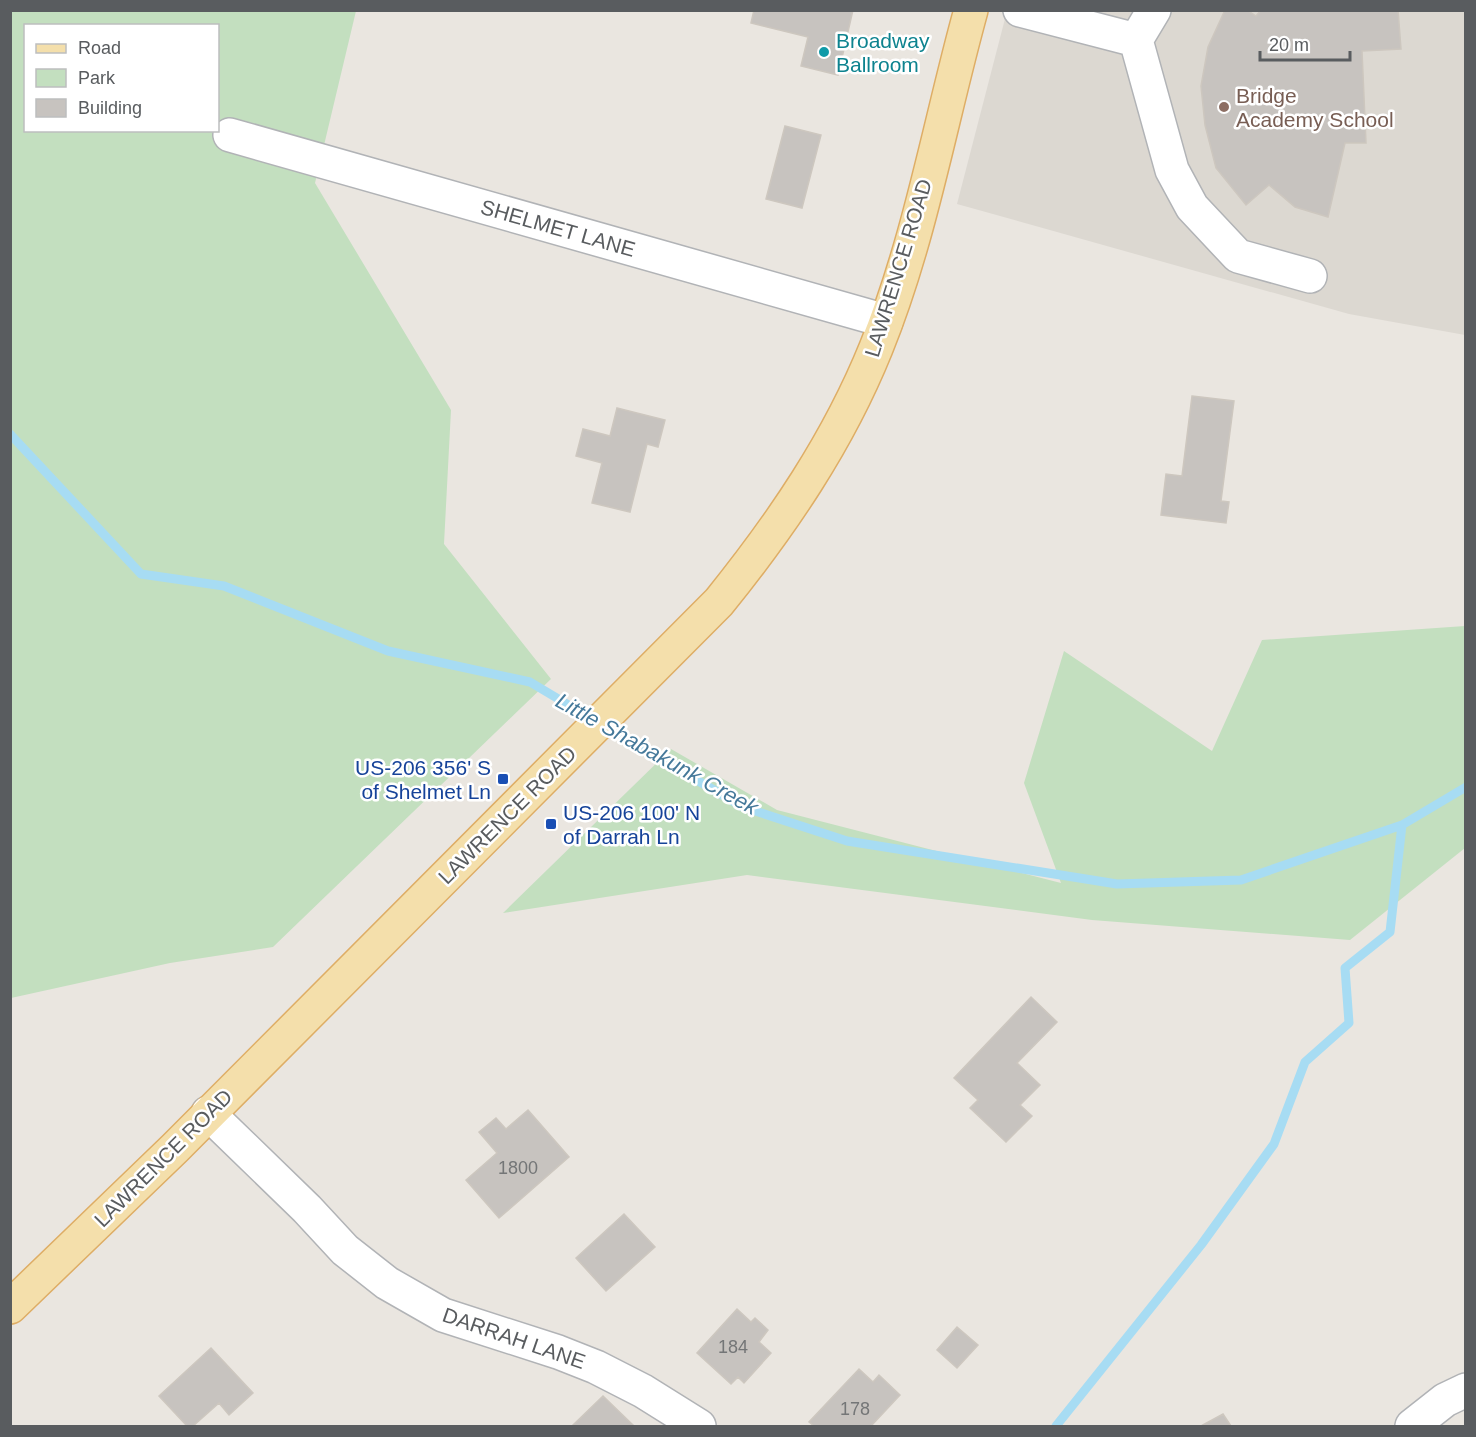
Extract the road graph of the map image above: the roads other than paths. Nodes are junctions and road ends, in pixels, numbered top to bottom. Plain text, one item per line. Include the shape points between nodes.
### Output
1 (971, 10) edge
2 (1020, 10) edge
3 (1154, 10) edge
4 (1136, 40) junction
5 (230, 135) dead end
6 (1310, 276) dead end
7 (886, 321) junction
8 (208, 1113) junction
9 (10, 1307) edge
10 (1466, 1390) edge
11 (699, 1426) edge
12 (1412, 1426) edge

1 - 7 main road, LAWRENCE ROAD via 910,246
2 - 4 street
3 - 4 street
4 - 6 street via 1172,170 1192,207 1238,256
5 - 7 street, SHELMET LANE
7 - 8 main road, LAWRENCE ROAD via 842,421 812,476 768,541 719,602
8 - 9 main road, LAWRENCE ROAD
8 - 11 street, DARRAH LANE via 345,1250 387,1283 443,1315 596,1367
10 - 12 street via 1445,1400

